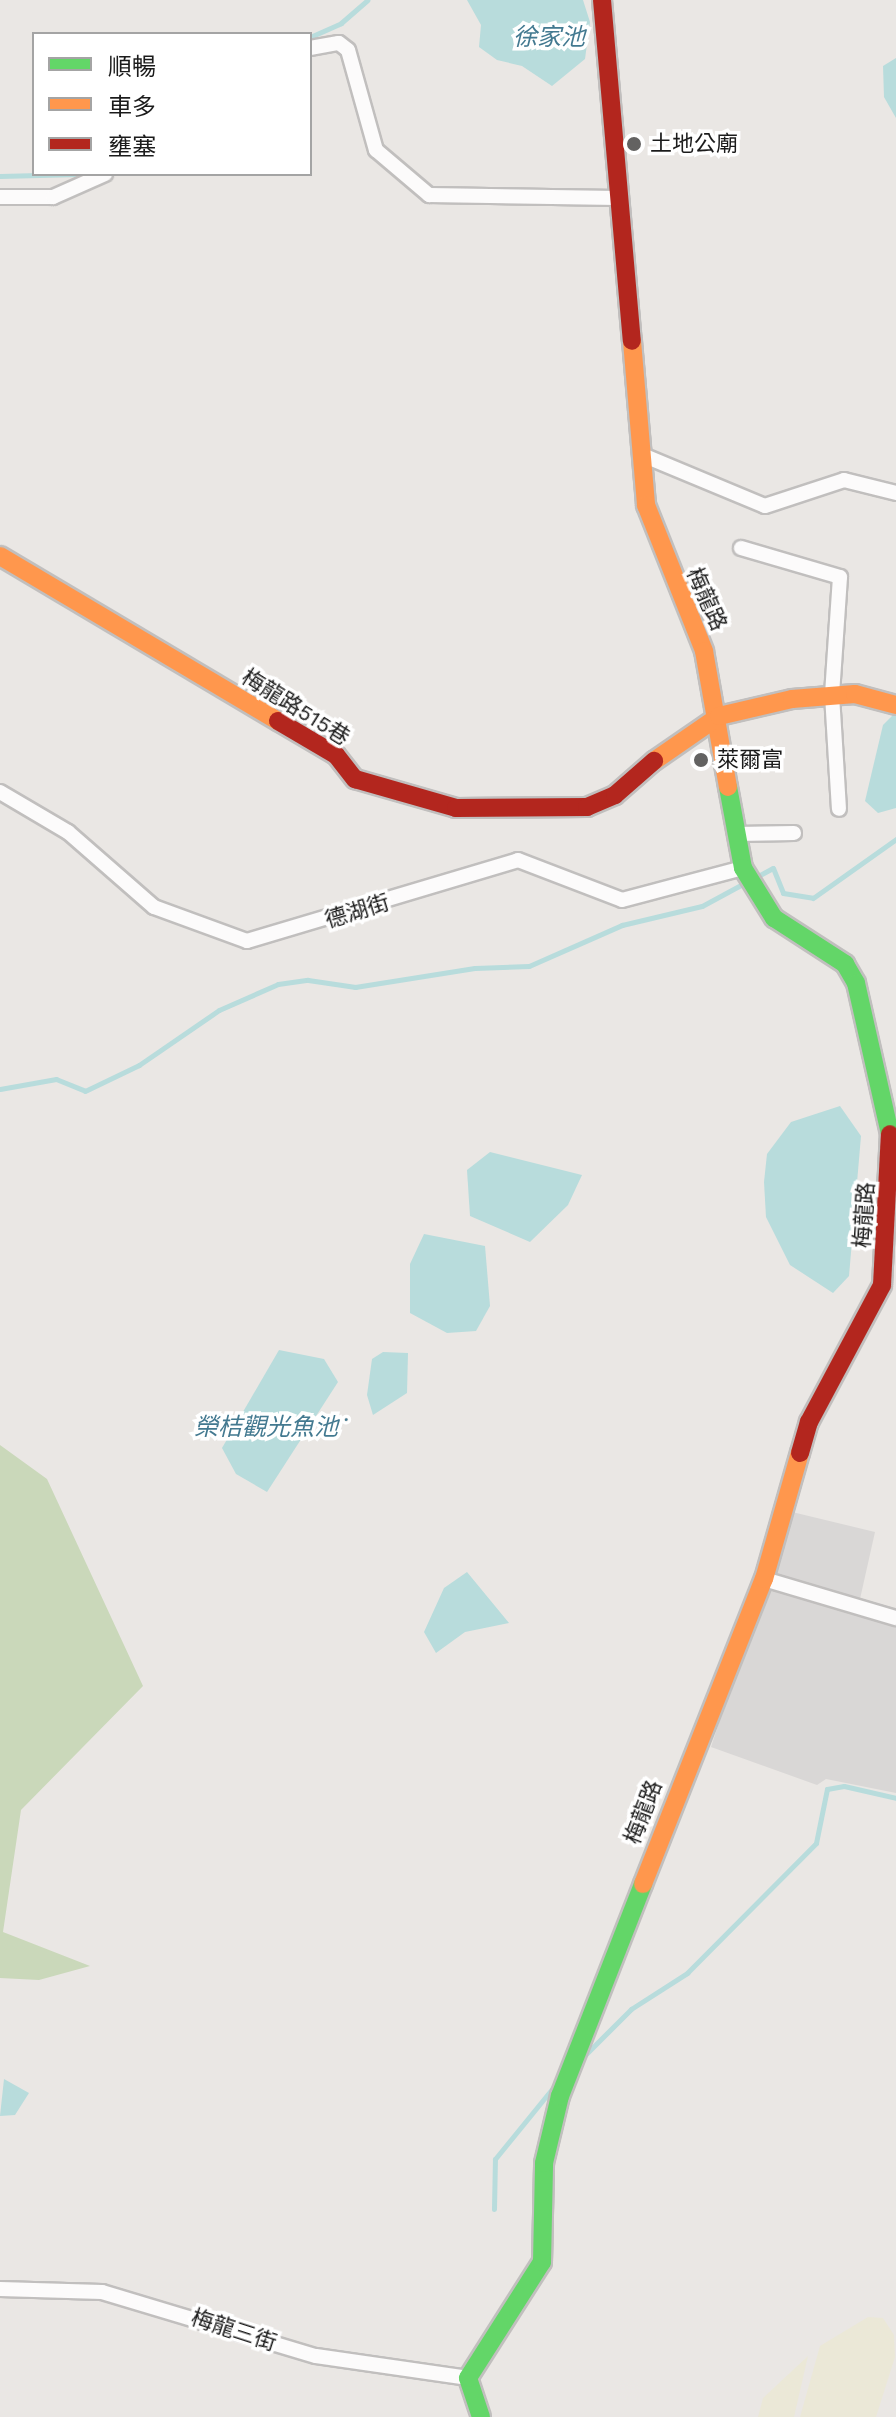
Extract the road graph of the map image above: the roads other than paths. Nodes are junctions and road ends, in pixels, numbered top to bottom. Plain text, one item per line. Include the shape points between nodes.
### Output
1 (602, 0) edge
2 (312, 48) edge
3 (100, 176) edge
4 (0, 197) edge
5 (617, 198) junction
6 (640, 454) junction
7 (896, 493) edge
8 (741, 548) dead end
9 (0, 556) edge
10 (832, 695) junction
11 (896, 704) edge
12 (719, 716) junction
13 (0, 792) edge
14 (839, 809) dead end
15 (794, 833) dead end
16 (737, 834) junction
17 (743, 869) junction
18 (764, 1579) junction
19 (896, 1618) edge
20 (0, 2289) edge
21 (468, 2378) junction
22 (481, 2417) edge

1 - 5 street, 梅龍路
2 - 5 street via 339,43 348,50 376,150 429,195
3 - 4 street via 53,197
5 - 6 street, 梅龍路
6 - 7 street via 765,506 844,480
6 - 12 street, 梅龍路 via 646,505 704,651
8 - 10 street via 840,577
9 - 12 street, 梅龍路515巷 via 336,755 355,779 456,808 587,807 615,795 679,740
10 - 11 street, 梅龍路515巷 via 855,694
10 - 12 street, 梅龍路515巷
10 - 14 street
12 - 16 street, 梅龍路
13 - 17 street, 德湖街 via 68,832 154,907 247,941 518,860 622,900
15 - 16 street
16 - 17 street, 梅龍路
17 - 18 street, 梅龍路 via 774,918 845,964 856,983 892,1141 882,1285 809,1422
18 - 19 street
18 - 21 street, 梅龍路 via 562,2090 544,2163 542,2262
20 - 21 street, 梅龍三街 via 102,2292 316,2356
21 - 22 street

